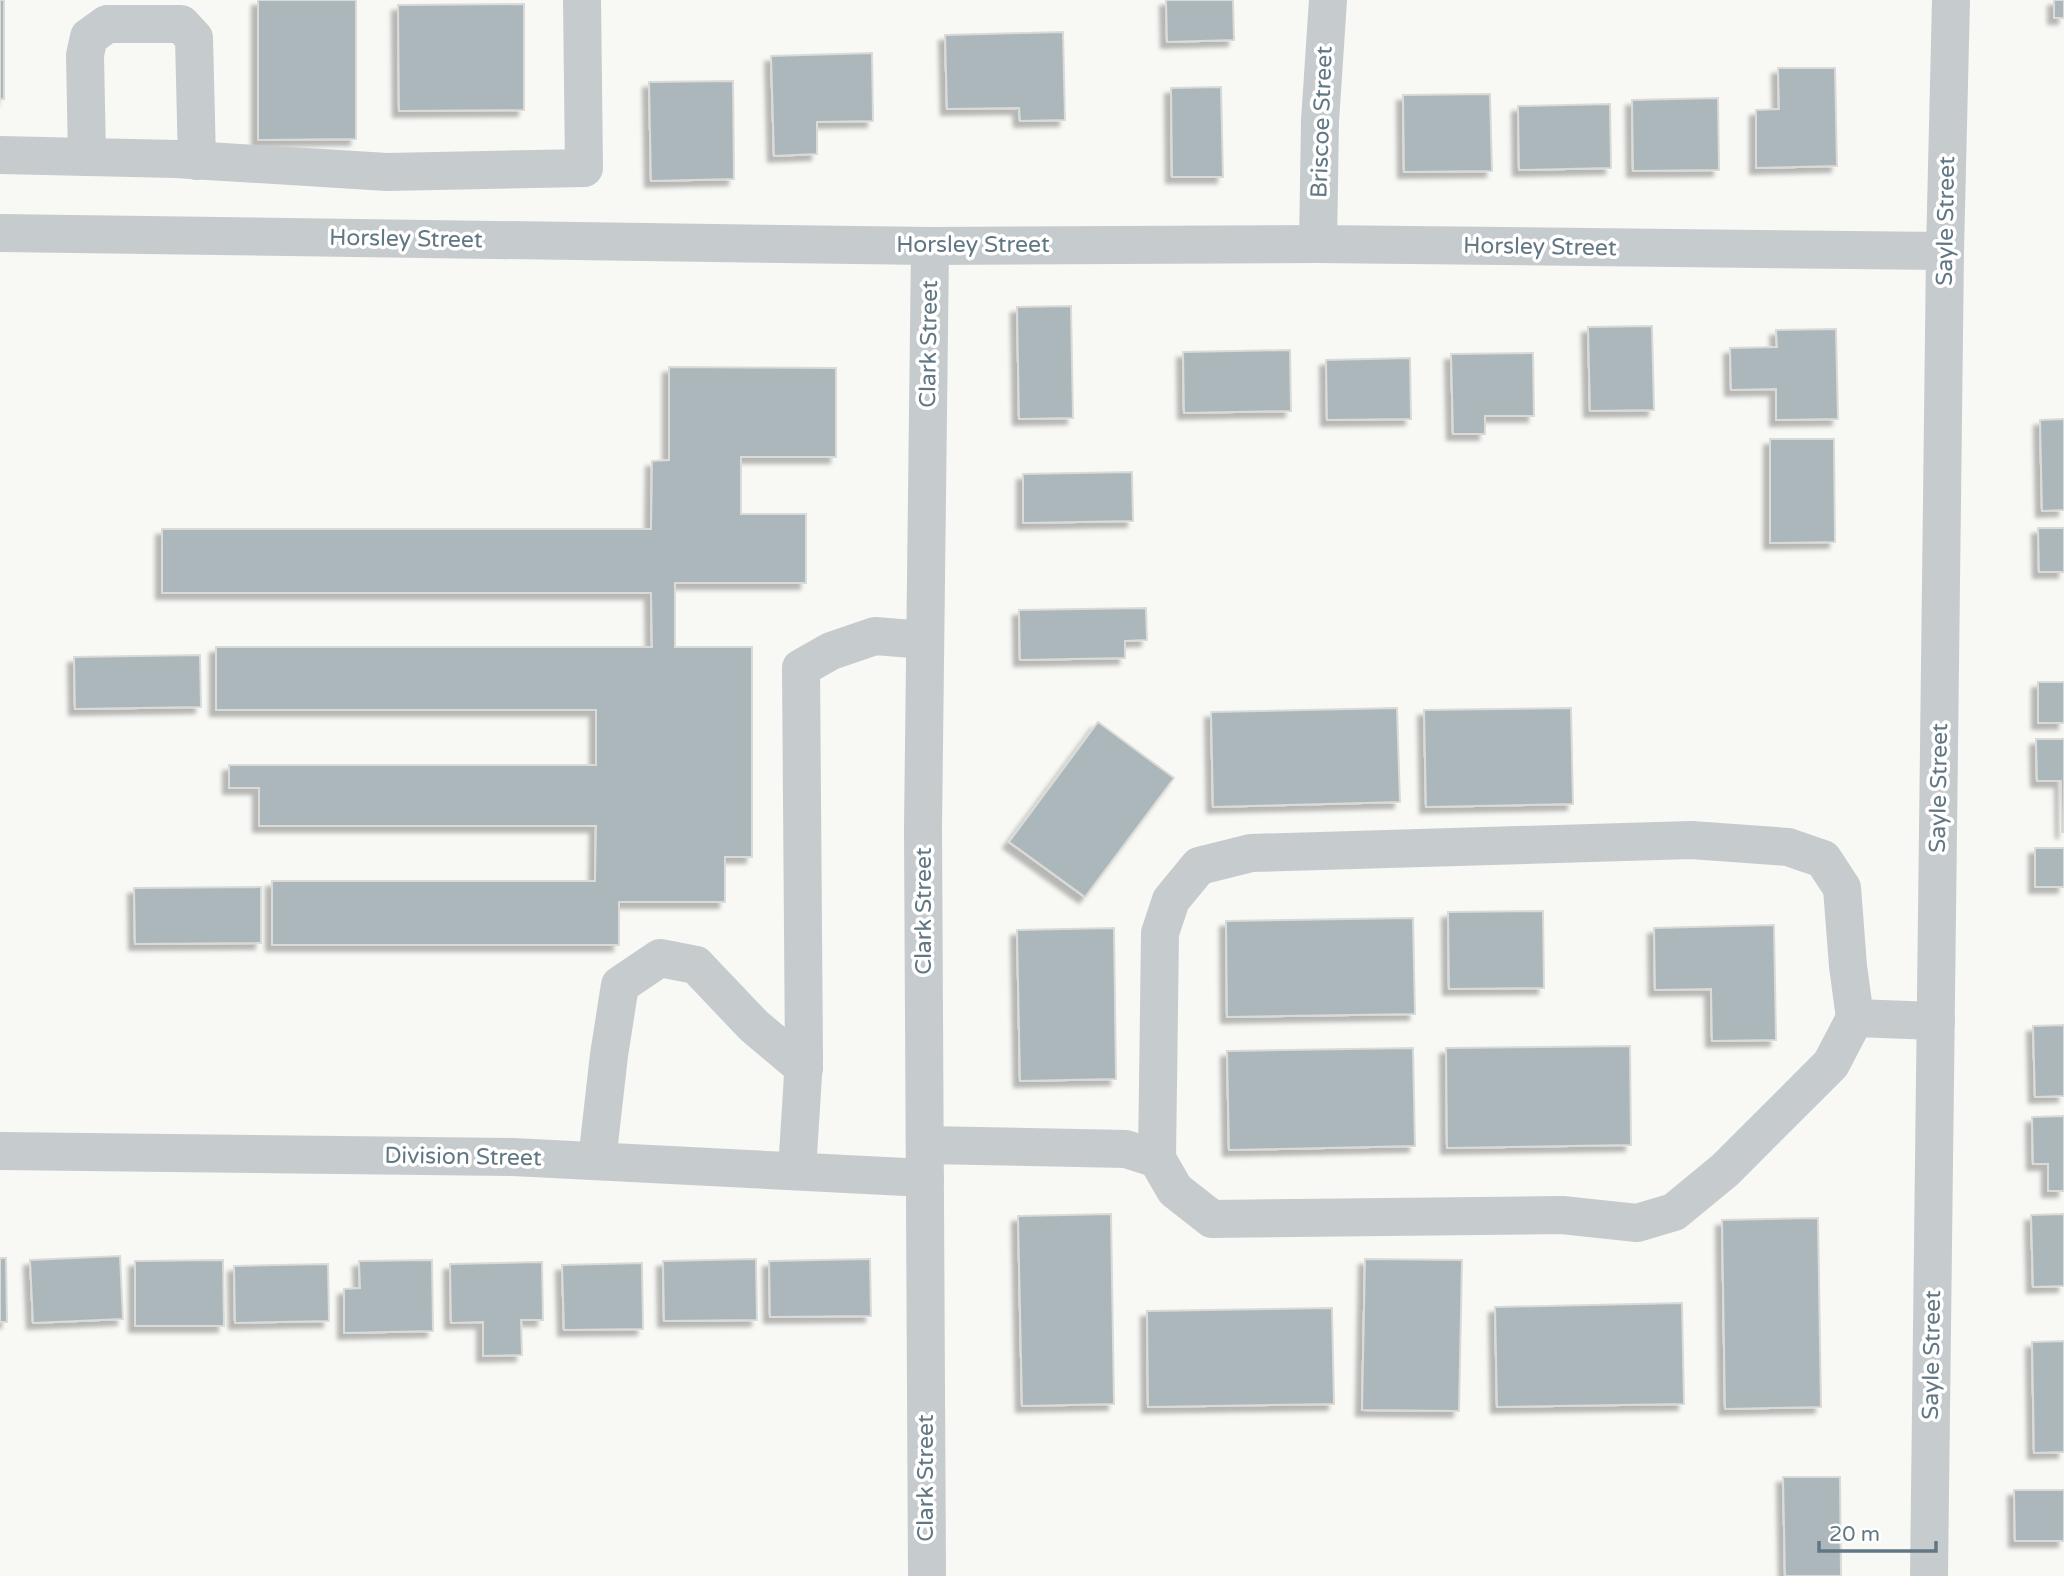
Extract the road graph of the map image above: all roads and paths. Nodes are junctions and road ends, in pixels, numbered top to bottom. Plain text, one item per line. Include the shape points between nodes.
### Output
1 (582, 0) edge
2 (1328, 0) edge
3 (1951, 0) edge
4 (0, 155) edge
5 (86, 157) junction
6 (197, 161) junction
7 (0, 233) edge
8 (1318, 244) junction
9 (930, 246) junction
10 (1945, 251) junction
11 (925, 640) junction
12 (1855, 1018) junction
13 (1936, 1021) junction
14 (804, 1068) junction
15 (0, 1151) edge
16 (1157, 1159) junction
17 (597, 1161) junction
18 (925, 1162) junction
19 (797, 1171) junction
20 (927, 1576) edge
21 (1929, 1576) edge

1 - 6 street via 584,168 387,172
2 - 8 street, Briscoe Street
3 - 10 street, Sayle Street
4 - 5 street
5 - 6 street
5 - 6 street via 85,55 89,37 107,24 181,24 194,38
7 - 9 street, Horsley Street
8 - 9 street, Horsley Street
8 - 10 street, Horsley Street
9 - 11 street, Clark Street
10 - 13 street, Sayle Street
11 - 14 street via 875,636 831,651 801,668
11 - 18 street, Clark Street
12 - 13 street
12 - 16 street via 1831,1064 1725,1170 1674,1212 1637,1223 1562,1215 1212,1219 1175,1190
12 - 16 street via 1842,888 1823,859 1788,847 1691,840 1251,853 1199,866 1171,900 1160,933
13 - 21 street, Sayle Street
14 - 17 street via 754,1026 696,965 660,958 620,985
14 - 19 street
15 - 17 street, Division Street
16 - 18 street, Division Street via 1126,1149
17 - 19 street, Division Street
18 - 19 street, Division Street
18 - 20 street, Clark Street

